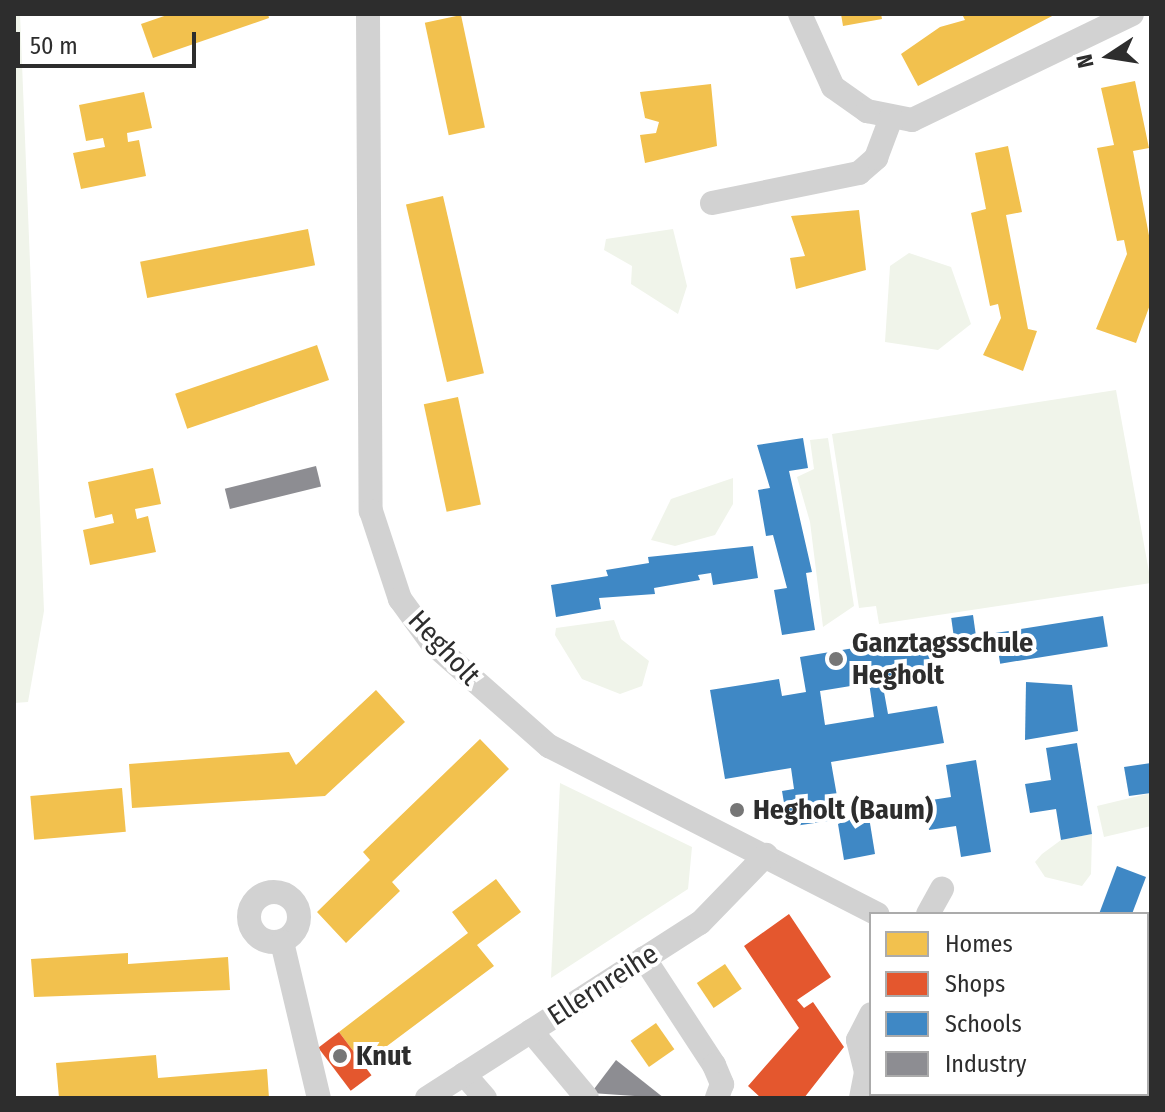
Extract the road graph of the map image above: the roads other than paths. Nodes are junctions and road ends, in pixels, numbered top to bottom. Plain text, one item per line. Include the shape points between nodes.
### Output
1 (368, 14) edge
2 (800, 14) edge
3 (1132, 14) edge
4 (891, 118) junction
5 (712, 203) dead end
6 (766, 855) junction
7 (942, 889) dead end
8 (873, 912) edge
9 (929, 912) edge
10 (282, 942) dead end
11 (644, 958) junction
12 (869, 1018) edge
13 (531, 1031) junction
14 (464, 1074) junction
15 (319, 1098) edge
16 (427, 1098) edge
17 (485, 1098) edge
18 (587, 1098) edge
19 (717, 1098) edge
20 (861, 1098) edge

1 - 6 street, Hegholt via 371,511 386,572 432,643 549,746
2 - 4 street via 833,87
3 - 4 street via 939,111
4 - 5 street via 876,158 859,173
6 - 8 street, Hegholt
6 - 11 street, Ellernreihe via 716,911
7 - 9 street
10 - 15 street
11 - 13 street, Ellernreihe
11 - 19 street via 714,1065 722,1084
12 - 20 street via 858,1040 866,1072
13 - 14 street, Ellernreihe
13 - 18 street
14 - 16 street, Ellernreihe
14 - 17 street

